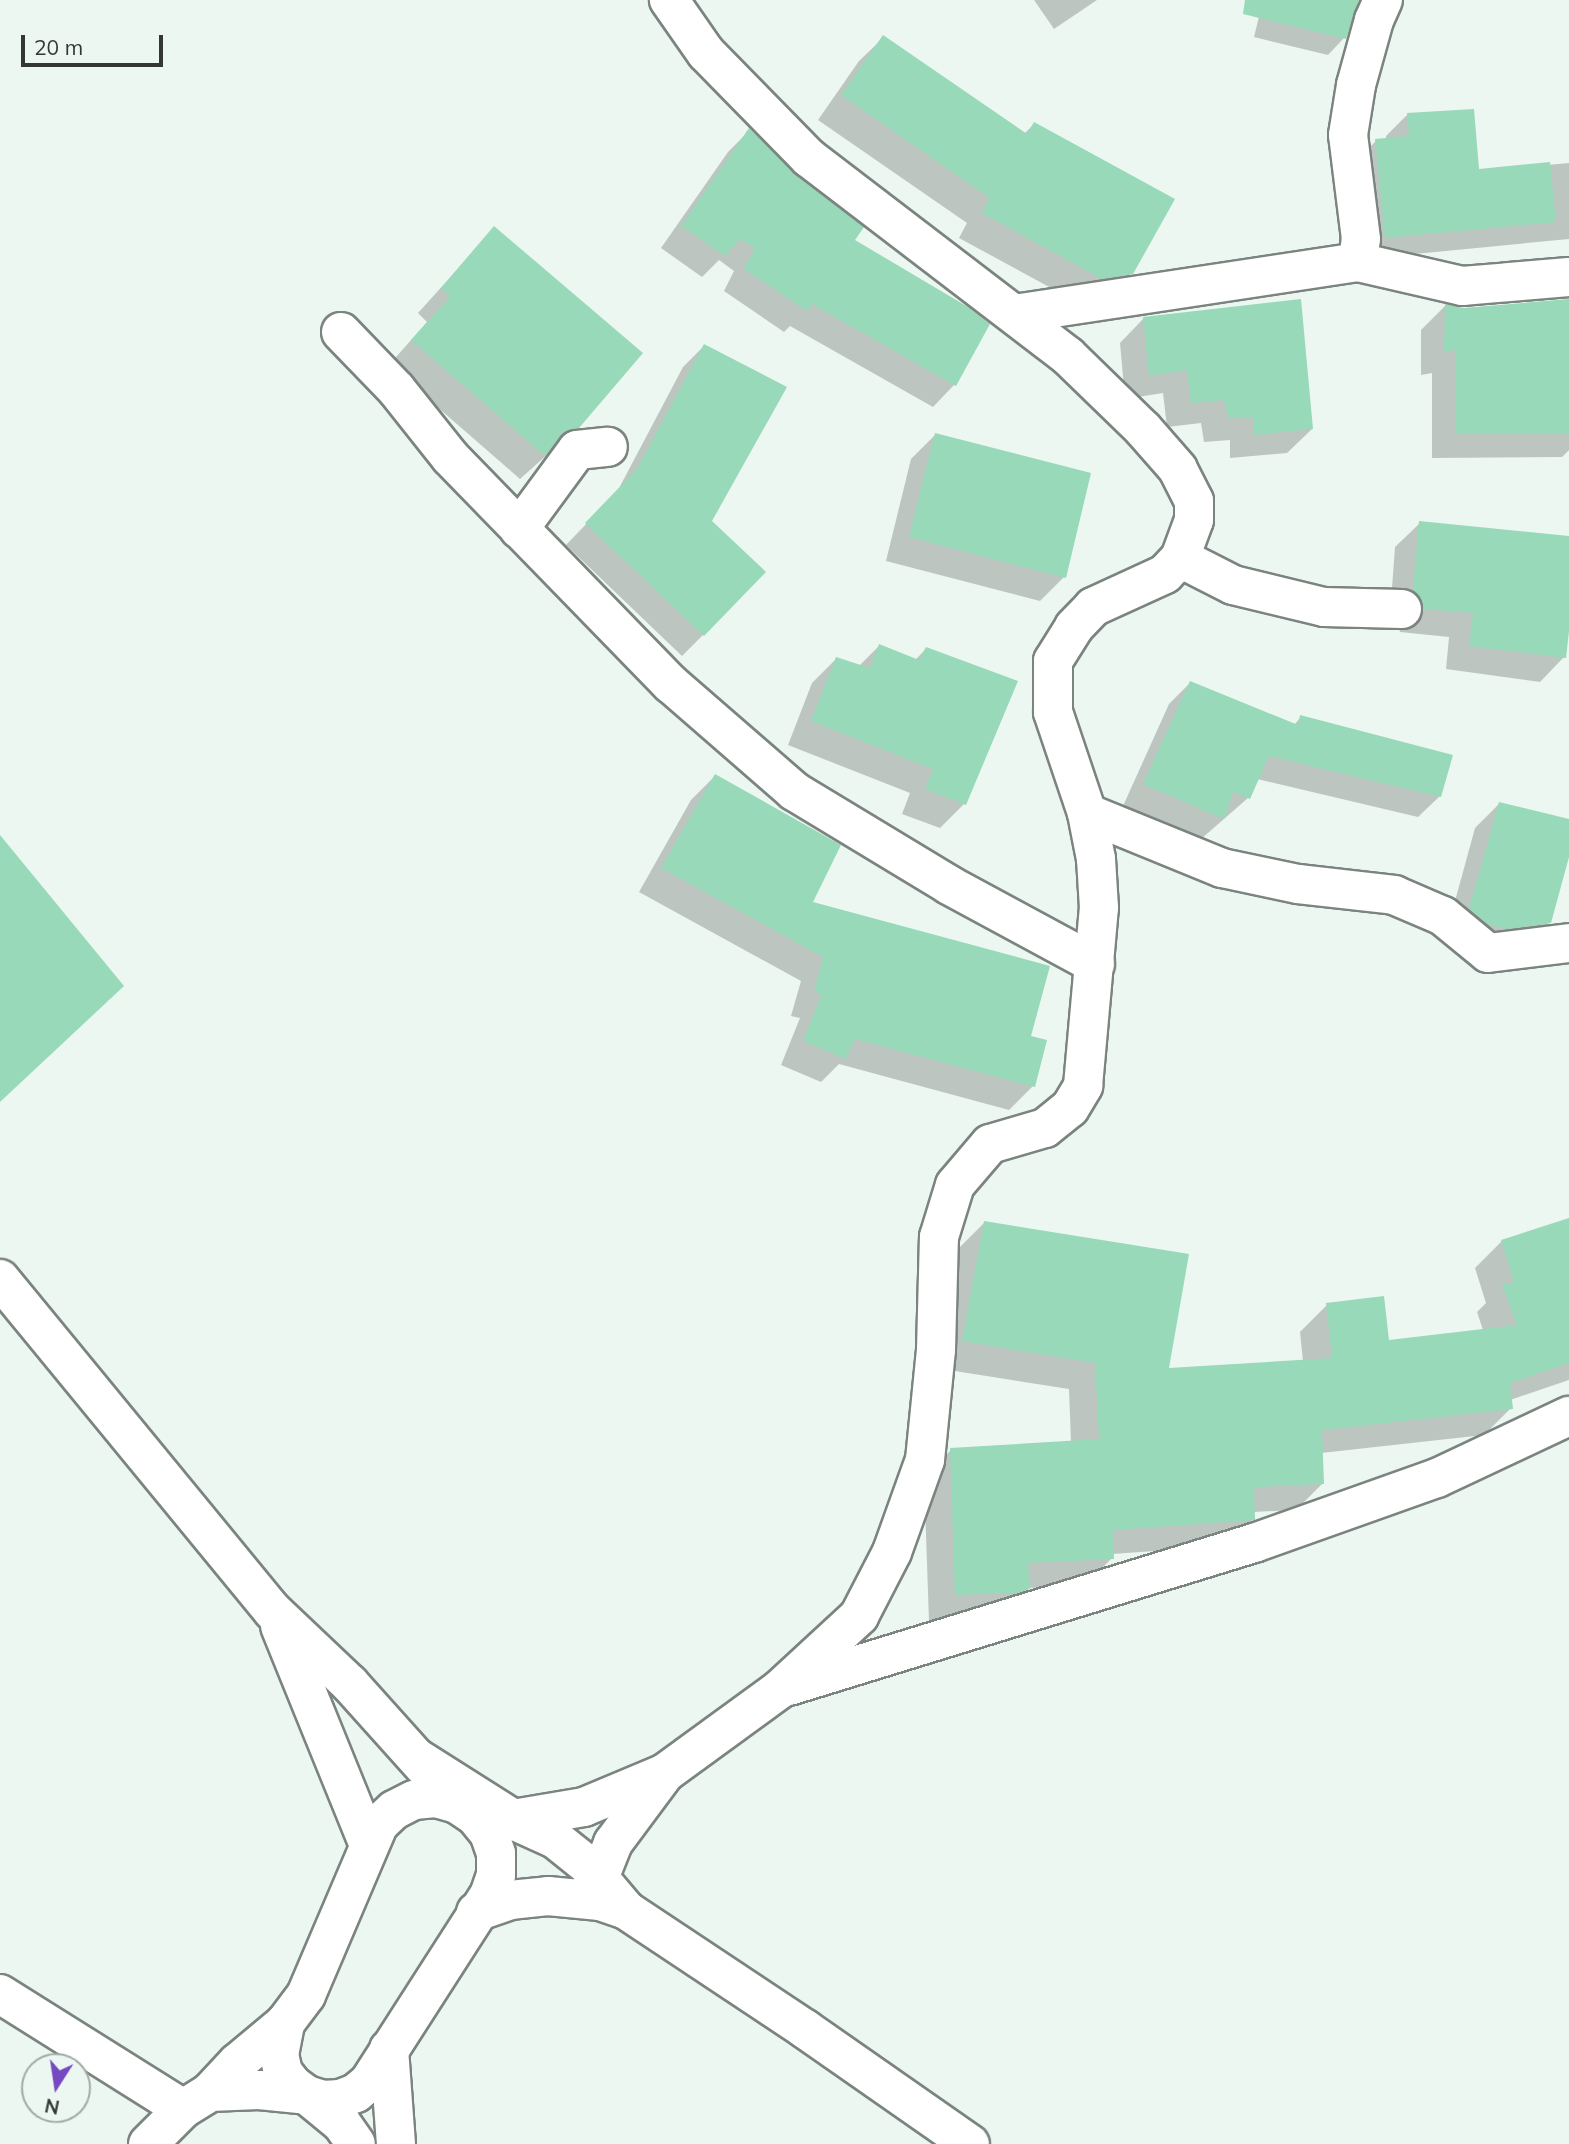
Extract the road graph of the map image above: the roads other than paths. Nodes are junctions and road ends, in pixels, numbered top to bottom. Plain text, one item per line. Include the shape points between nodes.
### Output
1 (669, 0) edge
2 (1383, 0) edge
3 (1359, 262) junction
4 (1569, 276) edge
5 (1014, 314) junction
6 (341, 332) dead end
7 (608, 447) dead end
8 (519, 528) junction
9 (1180, 558) junction
10 (1402, 609) dead end
11 (1087, 813) junction
12 (1569, 943) edge
13 (1095, 964) junction
14 (0, 1279) edge
15 (1569, 1416) edge
16 (273, 1611) junction
17 (780, 1689) junction
18 (417, 1758) junction
19 (665, 1773) junction
20 (457, 1804) junction
21 (513, 1819) junction
22 (364, 1854) junction
23 (589, 1888) junction
24 (476, 1912) junction
25 (0, 1994) edge
26 (295, 2009) junction
27 (385, 2055) junction
28 (307, 2095) junction
29 (196, 2100) junction
30 (148, 2144) edge
31 (356, 2144) edge
32 (396, 2144) edge
33 (970, 2144) edge

1 - 5 street via 706,53 809,158
2 - 3 street via 1356,85 1348,135 1361,239
3 - 4 street via 1462,286
3 - 5 street
5 - 9 street via 1068,356 1178,468 1194,501 1194,520
6 - 8 street
7 - 8 street via 577,450
8 - 13 street via 671,684 794,791 949,885
9 - 10 street via 1233,585 1324,607
9 - 11 street via 1165,574 1093,607 1074,627 1054,661 1054,712
11 - 12 street via 1222,867 1298,884 1394,895 1443,916 1488,953
11 - 13 street via 1099,908
13 - 17 street via 1083,1086 1070,1108 1045,1128 990,1144 955,1185 939,1237 936,1350 925,1460 892,1552 859,1616
14 - 16 street
15 - 17 street via 1437,1478 1254,1544
16 - 18 street via 349,1683
16 - 22 street
17 - 19 street
18 - 20 street
18 - 21 street
19 - 21 street via 584,1807
19 - 23 street via 613,1843
20 - 21 street
20 - 22 street via 436,1798 414,1800 394,1810 379,1824
20 - 24 street via 489,1833 496,1853 489,1895
21 - 23 street via 555,1839 589,1866
22 - 26 street
23 - 24 street via 510,1900
23 - 33 street
24 - 27 street
25 - 29 street
26 - 28 street via 279,2039 281,2064 293,2085
26 - 29 street
27 - 28 street via 369,2082 356,2093 323,2100
27 - 32 street
28 - 29 street via 259,2090
28 - 31 street via 342,2124
29 - 30 street

